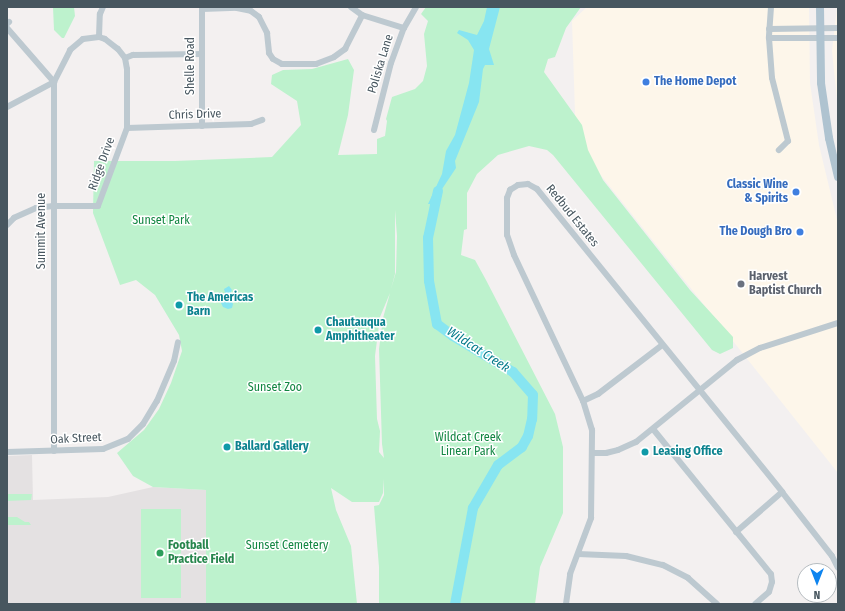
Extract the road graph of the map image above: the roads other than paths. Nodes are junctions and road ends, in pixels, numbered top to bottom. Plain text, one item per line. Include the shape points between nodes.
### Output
1 (103, 7) edge
2 (351, 7) edge
3 (416, 7) edge
4 (771, 7) edge
5 (820, 7) edge
6 (202, 8) edge
7 (362, 15) junction
8 (8, 25) edge
9 (404, 28) junction
10 (820, 28) junction
11 (838, 28) edge
12 (769, 29) junction
13 (99, 37) junction
14 (769, 38) junction
15 (820, 38) junction
16 (838, 38) edge
17 (202, 54) junction
18 (125, 58) junction
19 (54, 82) junction
20 (7, 107) edge
21 (262, 120) dead end
22 (202, 126) junction
23 (127, 128) junction
24 (374, 130) dead end
25 (780, 150) dead end
26 (838, 177) edge
27 (53, 206) junction
28 (7, 225) edge
29 (838, 323) edge
30 (178, 342) dead end
31 (662, 345) junction
32 (700, 390) junction
33 (583, 401) junction
34 (653, 429) junction
35 (54, 451) junction
36 (7, 452) edge
37 (593, 453) junction
38 (782, 492) junction
39 (736, 532) junction
40 (578, 554) junction
41 (838, 568) edge
42 (566, 604) edge
43 (717, 604) edge
44 (755, 604) edge

1 - 13 street via 100,14
2 - 7 street
3 - 9 street, Poliska Lane
4 - 12 street
5 - 10 main road
6 - 7 street via 237,8 251,11 264,23 269,52 273,59 282,64 316,64 334,57 345,49
6 - 17 street, Shelle Road
7 - 9 street
8 - 19 street
9 - 24 street, Poliska Lane via 391,63
10 - 11 street
10 - 12 street
10 - 15 main road
12 - 14 street
13 - 18 street via 111,42
13 - 19 street via 83,39 76,43
14 - 15 street
14 - 25 street via 772,78 788,141
15 - 16 street
15 - 26 main road via 821,83
17 - 18 street via 133,55
17 - 22 street, Shelle Road
18 - 23 street, Ridge Drive
19 - 20 street
19 - 27 street, Summit Avenue
21 - 22 street, Chris Drive via 250,124
22 - 23 street, Chris Drive
23 - 27 street, Ridge Drive via 98,206
27 - 28 street, Ridge Drive via 23,213
27 - 35 street, Summit Avenue
29 - 32 street via 760,348 737,360
30 - 35 street, Oak Street via 174,361 157,401 143,424 128,439 103,449
31 - 32 street, Redbud Estates
31 - 33 street via 598,394
31 - 33 street, Redbud Estates via 537,189 528,184 518,185 510,190 506,216 514,255
32 - 34 street
32 - 38 street, Redbud Estates
33 - 37 street, Redbud Estates via 592,430
34 - 37 street via 636,442 618,450
34 - 39 street
35 - 36 street, Oak Street
37 - 40 street, Redbud Estates via 591,518
38 - 39 street
38 - 41 street, Redbud Estates via 832,556
39 - 44 street via 771,574 769,592
40 - 42 street, Redbud Estates via 570,574
40 - 43 street via 626,556 663,565 688,578

